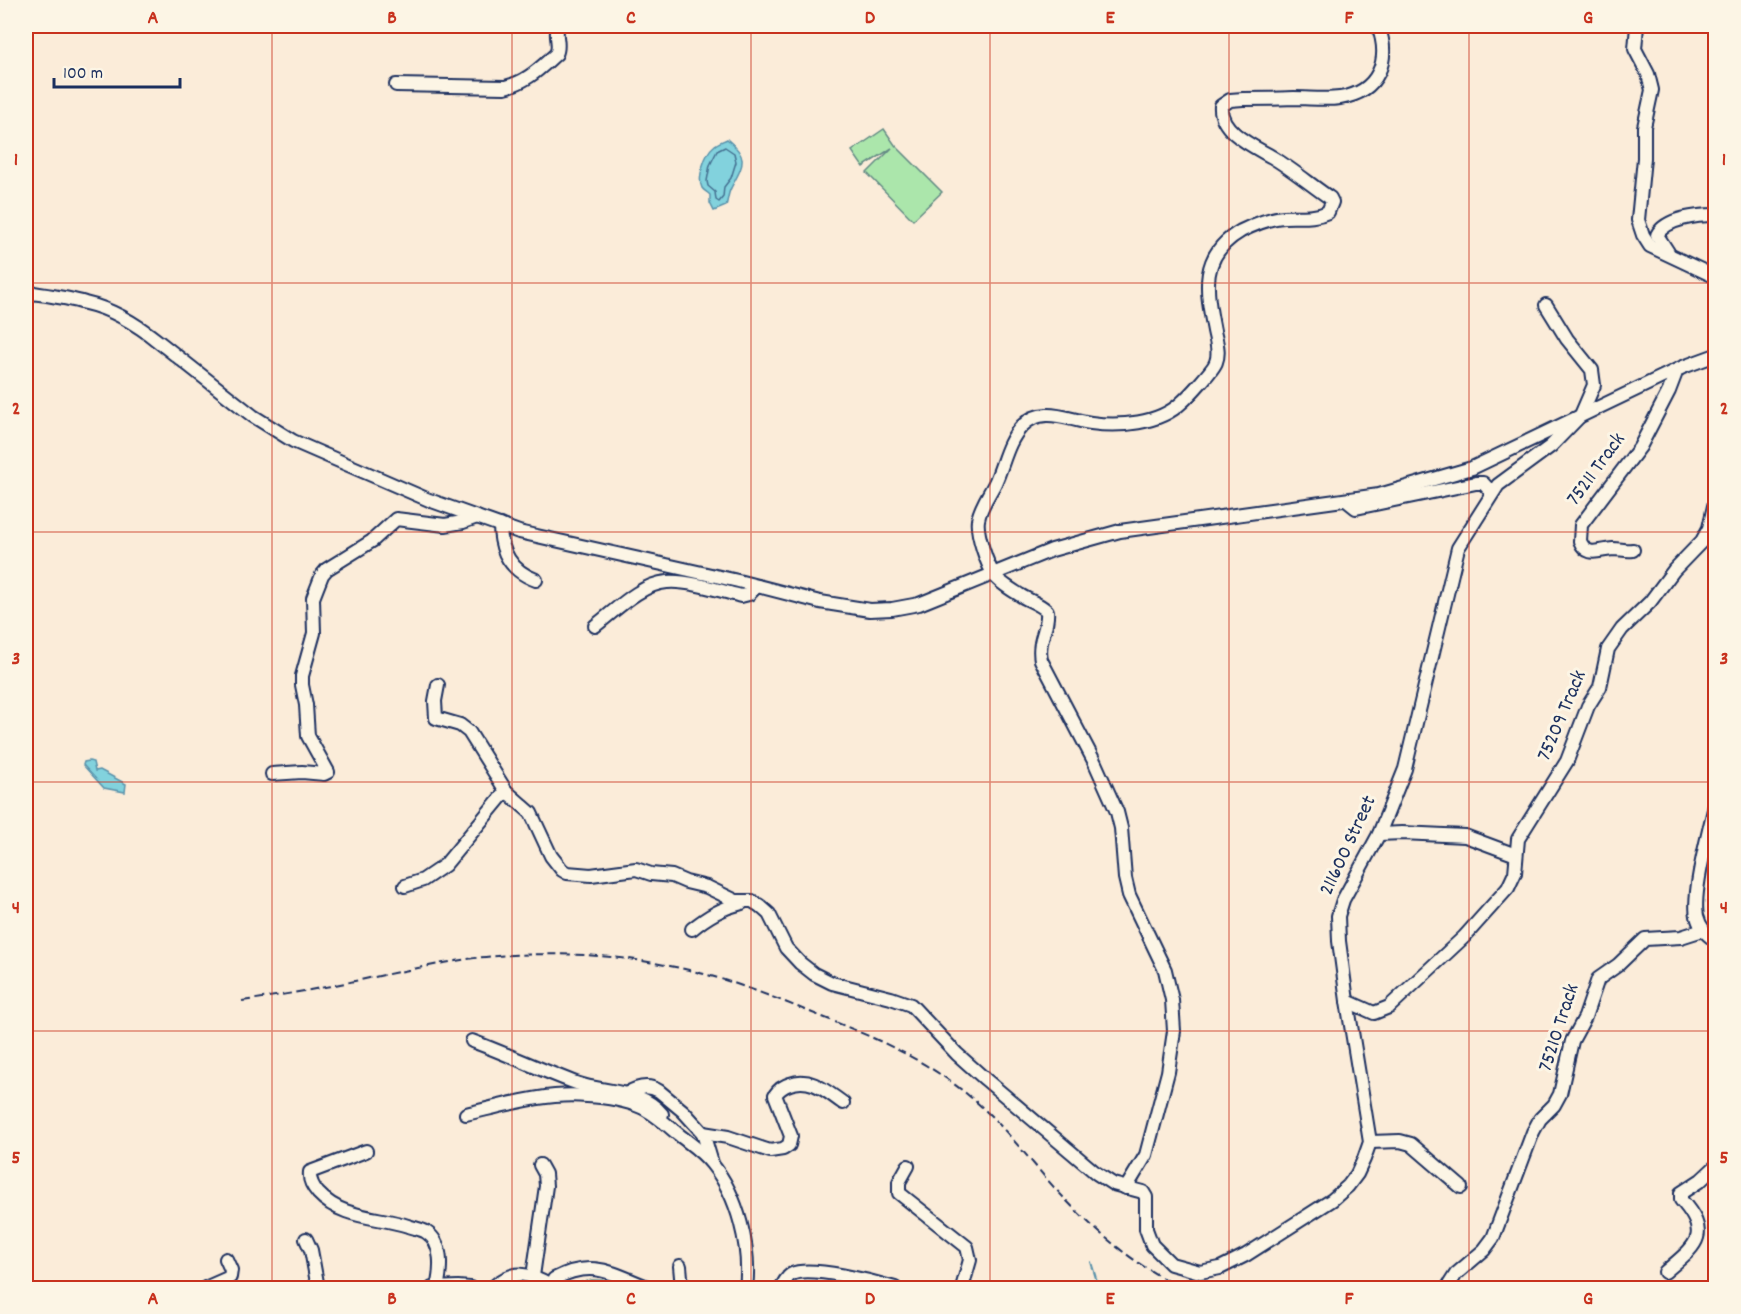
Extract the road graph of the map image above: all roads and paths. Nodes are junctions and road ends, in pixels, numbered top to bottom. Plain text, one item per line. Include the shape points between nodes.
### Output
1 (558, 26) edge
2 (1378, 26) edge
3 (1637, 26) edge
4 (396, 85) dead end
5 (1716, 215) edge
6 (1671, 255) junction
7 (1716, 277) edge
8 (26, 291) edge
9 (1546, 305) dead end
10 (1716, 355) edge
11 (1677, 370) junction
12 (1581, 416) junction
13 (1492, 493) junction
14 (1716, 497) edge
15 (1346, 500) junction
16 (477, 517) junction
17 (500, 525) junction
18 (1633, 550) dead end
19 (994, 575) junction
20 (537, 580) dead end
21 (757, 586) junction
22 (595, 626) dead end
23 (438, 684) dead end
24 (272, 774) dead end
25 (506, 791) junction
26 (1716, 801) edge
27 (1379, 834) junction
28 (1516, 855) junction
29 (405, 886) dead end
30 (752, 901) junction
31 (692, 929) dead end
32 (1703, 930) junction
33 (1716, 941) edge
34 (1347, 1001) junction
35 (472, 1041) dead end
36 (626, 1094) junction
37 (843, 1103) dead end
38 (466, 1114) dead end
39 (670, 1128) junction
40 (703, 1133) junction
41 (1370, 1142) junction
42 (366, 1150) dead end
43 (712, 1163) junction
44 (540, 1165) dead end
45 (908, 1166) dead end
46 (1716, 1166) edge
47 (1461, 1186) dead end
48 (1126, 1188) junction
49 (306, 1239) dead end
50 (226, 1259) dead end
51 (680, 1266) dead end
52 (1665, 1272) dead end
53 (533, 1276) junction
54 (551, 1287) edge
55 (205, 1288) edge
56 (318, 1288) edge
57 (435, 1288) edge
58 (470, 1288) edge
59 (492, 1288) edge
60 (650, 1288) edge
61 (682, 1288) edge
62 (746, 1288) edge
63 (781, 1288) edge
64 (895, 1288) edge
65 (962, 1288) edge
66 (1447, 1288) edge

1 - 4 street via 559,50 526,80 516,84
2 - 19 street via 1382,36 1381,69 1365,90 1339,98 1243,99 1221,106 1224,119 1244,142 1330,198 1332,207 1320,216 1264,221 1220,247 1212,262 1207,290 1218,352 1216,364 1173,410 1131,423 1090,423 1051,415 1031,419 1022,426 1005,451 980,511 979,537
3 - 6 street via 1635,49 1652,90 1644,127 1638,220 1650,246
5 - 6 street via 1691,216 1661,229 1658,239
6 - 7 street
8 - 16 street via 86,303 122,318 144,330 253,416 293,441
9 - 12 street via 1593,376 1594,385
10 - 11 street
11 - 12 street
11 - 18 street, 75211 Track via 1640,447 1581,525 1580,541 1587,551
12 - 13 street, 211600 Street via 1551,446
12 - 15 street via 1472,468 1379,495
13 - 15 street via 1483,483 1476,483 1356,508
13 - 27 street, 211600 Street via 1458,548 1405,769
14 - 28 street, 75209 Track via 1706,535 1614,639 1605,657 1600,687 1588,706 1576,742 1560,775 1522,831
15 - 19 street via 1120,531 1052,550
16 - 17 street
16 - 24 street via 445,525 396,519 372,541 337,561 322,575 314,598 314,633 302,676 308,736 328,772
17 - 20 street via 500,544 516,569
17 - 21 street
19 - 21 street via 920,604 892,609 848,608
19 - 48 street via 1047,611 1040,642 1041,660 1117,812 1129,895 1165,970 1172,1000 1174,1031 1168,1072 1146,1155
21 - 22 street via 741,596 684,583 655,584
23 - 25 street via 436,718 469,732
25 - 29 street via 445,865 423,880
25 - 30 street via 531,813 552,856 567,873 591,875 636,869 708,887 736,900
26 - 32 street via 1698,886 1697,918
27 - 28 street via 1465,836
27 - 34 street, 211600 Street via 1342,900 1338,916
28 - 34 street, 75209 Track via 1515,873 1508,888 1464,937 1389,1007 1374,1013
30 - 31 street via 720,909
30 - 48 street via 769,914 786,948 814,974 832,983 911,1005 985,1079 1096,1173
32 - 33 street
32 - 66 street, 75210 Track via 1681,937 1646,939 1598,979 1572,1041 1560,1094 1533,1132 1493,1238
34 - 41 street, 211600 Street
35 - 36 street via 576,1083
36 - 39 street via 654,1105
36 - 40 street via 638,1087 655,1089
37 - 40 street via 811,1082 782,1088 775,1095 791,1136 789,1145 783,1149 770,1151
38 - 39 street via 548,1097 586,1095 641,1107
39 - 43 street
40 - 43 street
41 - 47 street via 1411,1144
41 - 48 street via 1357,1174 1340,1193 1236,1261 1200,1272 1171,1264 1152,1245 1146,1229 1146,1197 1143,1192
42 - 57 street via 310,1172 313,1187 327,1202 347,1213 426,1232 433,1239 441,1262
43 - 62 street via 741,1226
44 - 53 street via 546,1186
45 - 65 street via 899,1182 899,1193 967,1247 970,1260
46 - 52 street via 1681,1193 1681,1200 1698,1224 1698,1233 1690,1250
49 - 56 street
50 - 55 street via 230,1277
51 - 61 street
53 - 54 street
53 - 59 street via 510,1278
54 - 60 street via 554,1279 567,1272 597,1268
57 - 58 street
63 - 64 street via 793,1273 806,1271

